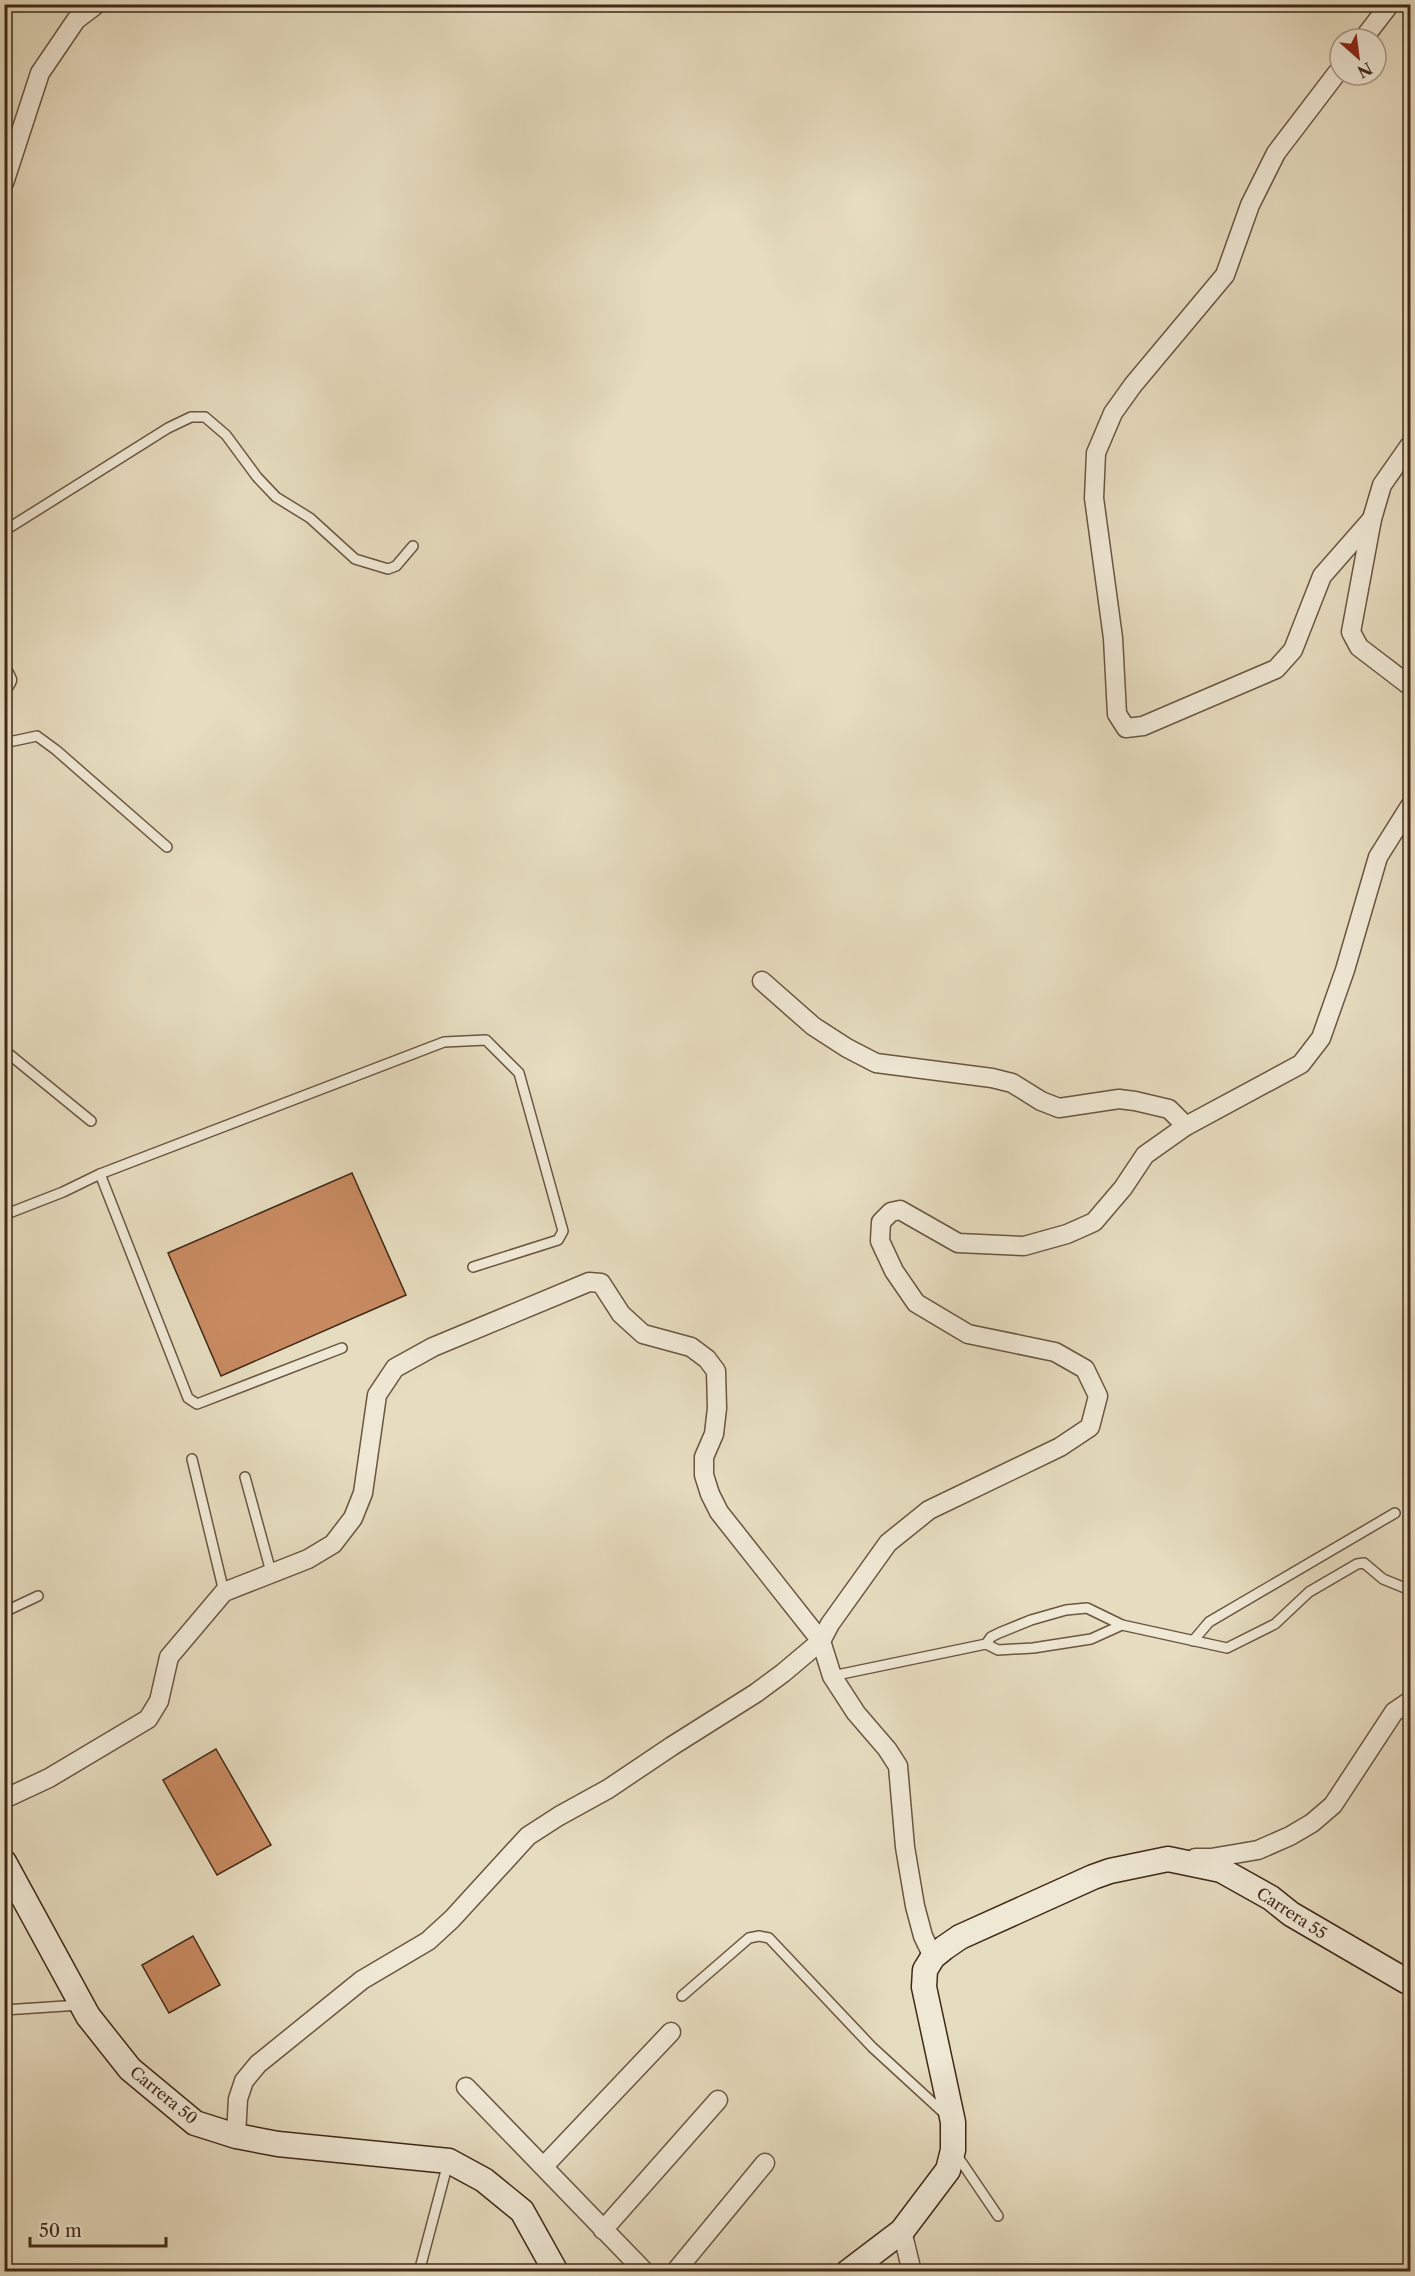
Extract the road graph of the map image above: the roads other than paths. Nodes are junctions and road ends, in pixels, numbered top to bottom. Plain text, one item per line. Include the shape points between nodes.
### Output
1 (97, 4) edge
2 (1390, 4) edge
3 (1372, 27) edge
4 (1328, 85) edge
5 (4, 183) edge
6 (1410, 446) edge
7 (1372, 519) junction
8 (4, 531) edge
9 (413, 546) dead end
10 (1410, 686) edge
11 (4, 743) edge
12 (1410, 806) edge
13 (167, 847) dead end
14 (762, 981) dead end
15 (4, 1050) edge
16 (91, 1122) dead end
17 (1186, 1126) junction
18 (100, 1174) junction
19 (4, 1215) edge
20 (473, 1267) dead end
21 (342, 1348) dead end
22 (192, 1459) dead end
23 (246, 1477) dead end
24 (1395, 1513) dead end
25 (271, 1572) junction
26 (1410, 1590) edge
27 (224, 1592) junction
28 (38, 1596) dead end
29 (4, 1612) edge
30 (1122, 1625) junction
31 (821, 1641) junction
32 (1193, 1641) junction
33 (986, 1644) junction
34 (832, 1676) junction
35 (1410, 1701) edge
36 (4, 1799) edge
37 (1168, 1859) junction
38 (4, 1862) edge
39 (933, 1958) junction
40 (1410, 1982) edge
41 (682, 1996) dead end
42 (82, 2005) junction
43 (4, 2010) edge
44 (671, 2032) dead end
45 (466, 2086) dead end
46 (718, 2100) dead end
47 (953, 2122) junction
48 (236, 2136) junction
49 (953, 2150) junction
50 (449, 2161) junction
51 (765, 2163) dead end
52 (544, 2166) junction
53 (998, 2216) dead end
54 (603, 2230) junction
55 (902, 2231) junction
56 (419, 2271) edge
57 (556, 2271) edge
58 (645, 2271) edge
59 (675, 2271) edge
60 (848, 2271) edge
61 (912, 2271) edge

1 - 5 street via 76,20 40,73
2 - 3 street
4 - 7 street via 1276,153 1251,205 1225,275 1132,385 1113,413 1096,453 1094,498 1113,638 1117,714 1126,728 1143,726 1276,669 1293,650 1322,576
6 - 7 street via 1382,485
7 - 10 street via 1351,632 1359,647
8 - 9 lane via 168,428 191,417 205,417 226,435 276,497 310,518 355,558 388,569 396,566
11 - 13 lane via 37,736
12 - 17 street via 1378,857 1321,1038 1301,1064
14 - 17 street via 813,1026 876,1063 992,1078 1012,1083 1059,1108 1119,1099 1135,1101 1168,1109
15 - 16 lane
17 - 31 street via 1145,1155 1094,1222 1067,1234 1024,1246 958,1243 900,1210 891,1212 881,1222 880,1241 916,1303 968,1334 1055,1352 1085,1369 1098,1396 1090,1427 1060,1448 929,1510 888,1543
18 - 19 lane
18 - 20 lane via 444,1042 486,1040 519,1073 563,1231 558,1240
18 - 21 lane via 188,1398 197,1404
22 - 27 lane
23 - 25 lane
24 - 32 lane via 1209,1622
25 - 27 street
25 - 31 street via 308,1559 333,1544 353,1518 363,1493 376,1395 395,1368 433,1347 589,1282 601,1283 621,1314 643,1334 691,1347 716,1371 714,1434 704,1457 710,1494 719,1512
26 - 32 lane via 1383,1579 1364,1563 1357,1564 1309,1592 1275,1624 1227,1648
27 - 36 street via 169,1657 159,1701 148,1719 49,1778
28 - 29 lane
30 - 32 lane
30 - 33 lane via 1091,1639 1033,1648 998,1650
30 - 33 lane via 1087,1608 1066,1610 999,1633
31 - 34 street
31 - 48 street via 756,1693 528,1836 428,1941 362,1980 258,2064 244,2081 238,2099
33 - 34 lane
34 - 39 street via 898,1766 912,1886 923,1936
35 - 37 street via 1394,1712 1333,1805 1312,1822 1258,1850 1211,1858
37 - 39 street via 1093,1877 960,1937
37 - 40 street, Carrera 55 via 1221,1870
38 - 42 street, Carrera 50
39 - 47 street via 925,1970 924,1987
41 - 47 lane via 749,1938 769,1938 872,2048
42 - 43 lane
42 - 48 street, Carrera 50 via 130,2069 195,2123
44 - 52 street
45 - 52 street
46 - 54 street
47 - 49 street
48 - 50 street, Carrera 50 via 278,2144
49 - 53 lane
49 - 55 street via 948,2169
50 - 56 lane
50 - 57 street via 484,2180 522,2211
51 - 59 street
52 - 54 street
54 - 58 street
55 - 60 street
55 - 61 street

